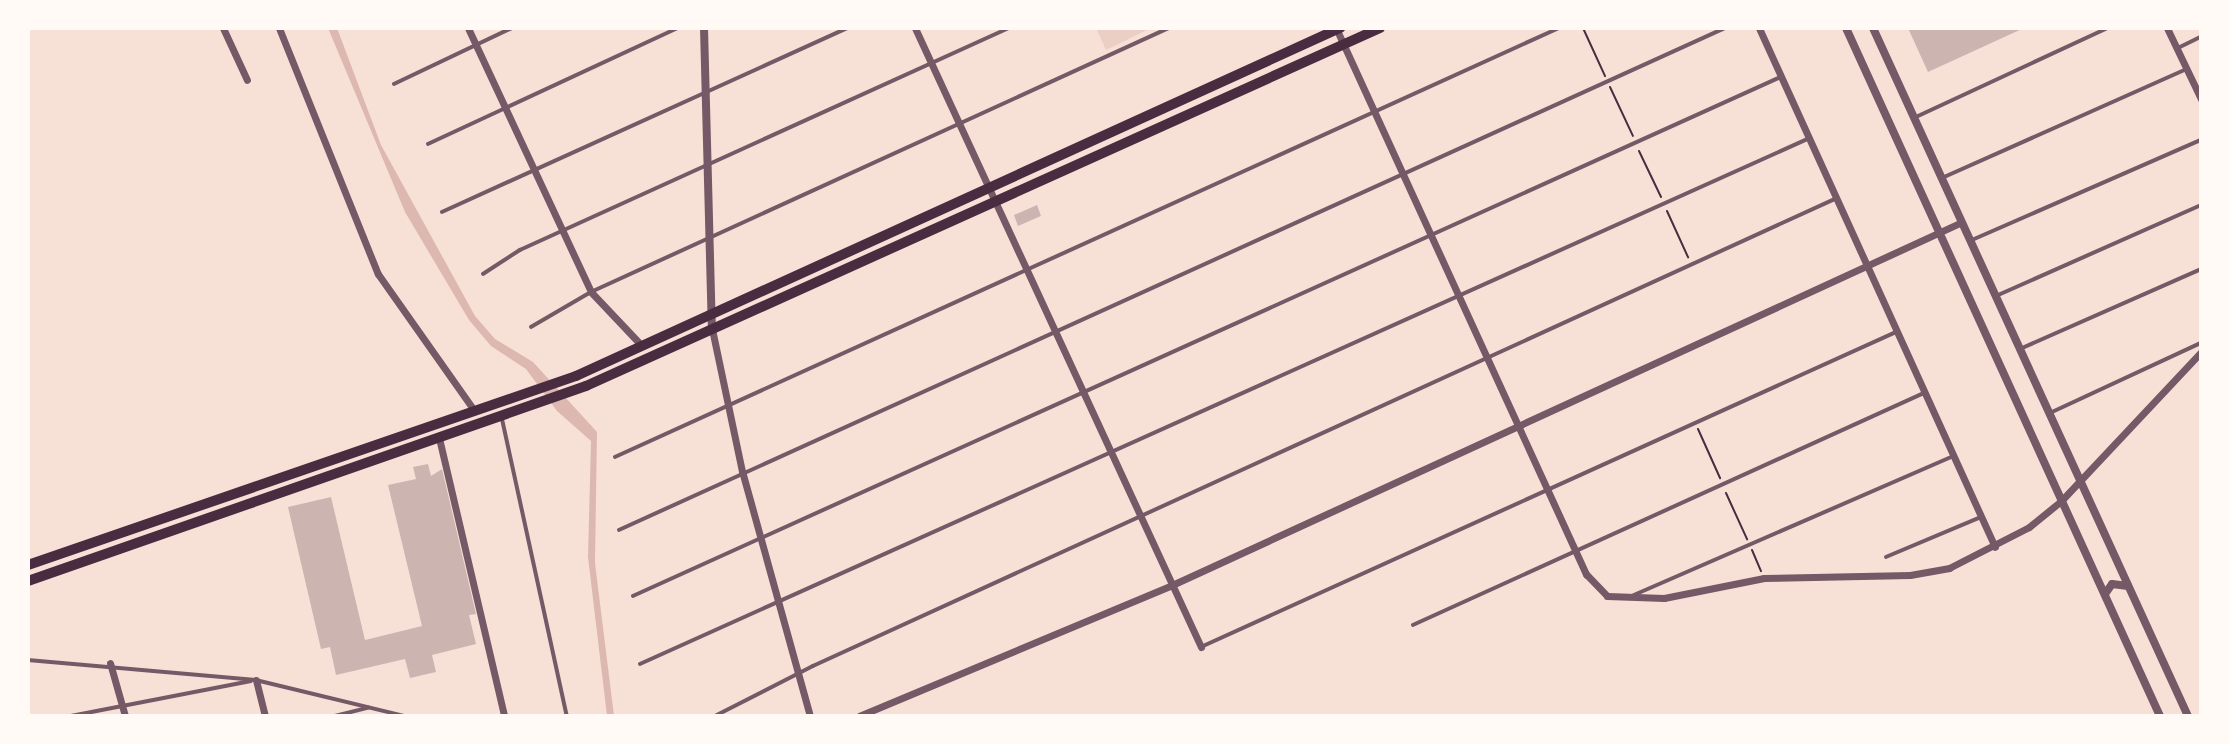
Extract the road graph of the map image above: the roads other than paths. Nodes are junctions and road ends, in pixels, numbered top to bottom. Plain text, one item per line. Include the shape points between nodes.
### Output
1 (223, 28) edge
2 (279, 28) edge
3 (468, 28) edge
4 (512, 28) edge
5 (678, 28) edge
6 (704, 28) edge
7 (847, 28) edge
8 (915, 28) edge
9 (1009, 28) edge
10 (1169, 28) edge
11 (1338, 28) edge
12 (1380, 28) edge
13 (1559, 28) edge
14 (1725, 28) edge
15 (1759, 28) edge
16 (1846, 28) edge
17 (1873, 28) edge
18 (2108, 28) edge
19 (2167, 28) edge
20 (2201, 37) edge
21 (476, 45) junction
22 (1344, 45) junction
23 (2177, 49) junction
24 (931, 63) junction
25 (2187, 69) junction
26 (1781, 77) junction
27 (247, 80) dead end
28 (394, 84) dead end
29 (706, 92) junction
30 (2201, 99) edge
31 (505, 109) junction
32 (1375, 112) junction
33 (1914, 118) junction
34 (959, 124) junction
35 (1810, 138) junction
36 (2201, 140) edge
37 (428, 144) dead end
38 (708, 164) junction
39 (534, 170) junction
40 (1403, 173) junction
41 (1942, 178) junction
42 (989, 188) junction
43 (1837, 199) junction
44 (995, 202) junction
45 (2201, 205) edge
46 (442, 212) dead end
47 (1962, 222) junction
48 (561, 232) junction
49 (1941, 232) junction
50 (1430, 233) junction
51 (708, 239) junction
52 (1971, 241) junction
53 (1867, 265) junction
54 (2201, 269) edge
55 (1027, 270) junction
56 (482, 274) dead end
57 (592, 292) junction
58 (1996, 296) junction
59 (1459, 297) junction
60 (710, 312) junction
61 (531, 327) dead end
62 (712, 328) junction
63 (1055, 331) junction
64 (1896, 332) junction
65 (2201, 343) edge
66 (642, 346) junction
67 (2020, 349) junction
68 (2201, 352) edge
69 (1488, 359) junction
70 (1083, 391) junction
71 (1924, 393) junction
72 (728, 404) junction
73 (474, 410) junction
74 (2050, 413) junction
75 (502, 417) junction
76 (1518, 425) junction
77 (439, 438) junction
78 (1112, 455) junction
79 (1953, 456) junction
80 (615, 457) dead end
81 (742, 471) junction
82 (2080, 480) junction
83 (1547, 490) junction
84 (2061, 501) junction
85 (1140, 516) junction
86 (1982, 517) junction
87 (619, 530) dead end
88 (761, 538) junction
89 (1995, 547) junction
90 (1576, 554) junction
91 (1886, 557) dead end
92 (28, 565) edge
93 (28, 581) edge
94 (1172, 585) junction
95 (2128, 586) junction
96 (2105, 594) junction
97 (633, 596) dead end
98 (1622, 600) junction
99 (779, 606) junction
100 (1413, 625) dead end
101 (1201, 647) joint
102 (28, 660) edge
103 (110, 663) junction
104 (640, 664) dead end
105 (798, 673) junction
106 (256, 680) junction
107 (122, 705) junction
108 (370, 707) junction
109 (71, 716) edge
110 (125, 716) edge
111 (265, 716) edge
112 (335, 716) edge
113 (405, 716) edge
114 (504, 716) edge
115 (567, 716) edge
116 (715, 716) edge
117 (810, 716) edge
118 (859, 716) edge
119 (2161, 716) edge
120 (2188, 716) edge

1 - 27 street
2 - 73 street via 378,274
3 - 21 street
4 - 21 lane
5 - 31 lane
6 - 29 street
7 - 29 lane
8 - 24 street
9 - 24 lane
10 - 34 lane
11 - 22 street
11 - 42 main road
12 - 22 main road
13 - 32 lane
14 - 40 lane
15 - 26 street
16 - 49 street
17 - 33 street
18 - 33 lane
19 - 23 street
20 - 23 lane
21 - 28 lane
21 - 31 street
22 - 32 street
22 - 44 main road
23 - 25 street
24 - 34 street
24 - 38 lane
25 - 30 street
25 - 41 lane
26 - 35 street
26 - 50 lane
29 - 38 street
29 - 39 lane
31 - 37 lane
31 - 39 street
32 - 40 street
32 - 55 lane
33 - 41 street
34 - 42 street
34 - 51 lane
35 - 43 street
35 - 59 lane
36 - 52 lane
38 - 48 lane
38 - 51 street
39 - 46 lane
39 - 48 street
40 - 50 street
40 - 63 lane
41 - 47 street
42 - 44 street
42 - 60 main road
43 - 53 street
43 - 69 lane
44 - 55 street
44 - 62 main road
45 - 58 lane
47 - 49 street
47 - 52 street
48 - 56 lane
48 - 57 street
49 - 53 street
49 - 84 street
50 - 59 street
50 - 70 lane
51 - 57 lane
51 - 60 street
52 - 58 street
53 - 64 street
53 - 76 street
54 - 67 lane
55 - 63 street
55 - 72 lane
57 - 61 lane
57 - 66 street
58 - 67 street
59 - 69 street
59 - 78 lane
60 - 62 street
60 - 66 main road
62 - 72 street
62 - 75 main road via 586,386
63 - 70 street
63 - 81 lane
64 - 71 street
64 - 83 lane
65 - 74 lane
66 - 73 main road via 576,376
67 - 74 street
68 - 82 street
69 - 76 street
69 - 85 lane
70 - 78 street
70 - 88 lane
71 - 79 street
71 - 90 lane
72 - 80 lane
72 - 81 street
73 - 92 main road
74 - 82 street
75 - 77 main road
75 - 115 lane
76 - 83 street
76 - 94 street
77 - 93 main road
77 - 114 street
78 - 85 street
78 - 99 lane
79 - 86 street
79 - 98 lane
81 - 87 lane
81 - 88 street
82 - 84 street
82 - 95 street
83 - 90 street
83 - 101 lane
84 - 89 street
84 - 96 street
85 - 94 street
85 - 105 lane
86 - 89 street
86 - 91 lane
88 - 97 lane
88 - 99 street
89 - 98 street via 1924,574 1764,578
90 - 98 street via 1599,591
90 - 100 lane
94 - 101 street
94 - 118 street
95 - 96 street via 2112,584
95 - 120 street
96 - 119 street
99 - 104 lane
99 - 105 street
102 - 103 lane
103 - 106 lane
103 - 107 street
105 - 116 lane
105 - 117 street
106 - 107 lane
106 - 108 lane
106 - 111 street
107 - 109 lane
107 - 110 street
108 - 112 lane
108 - 113 lane

